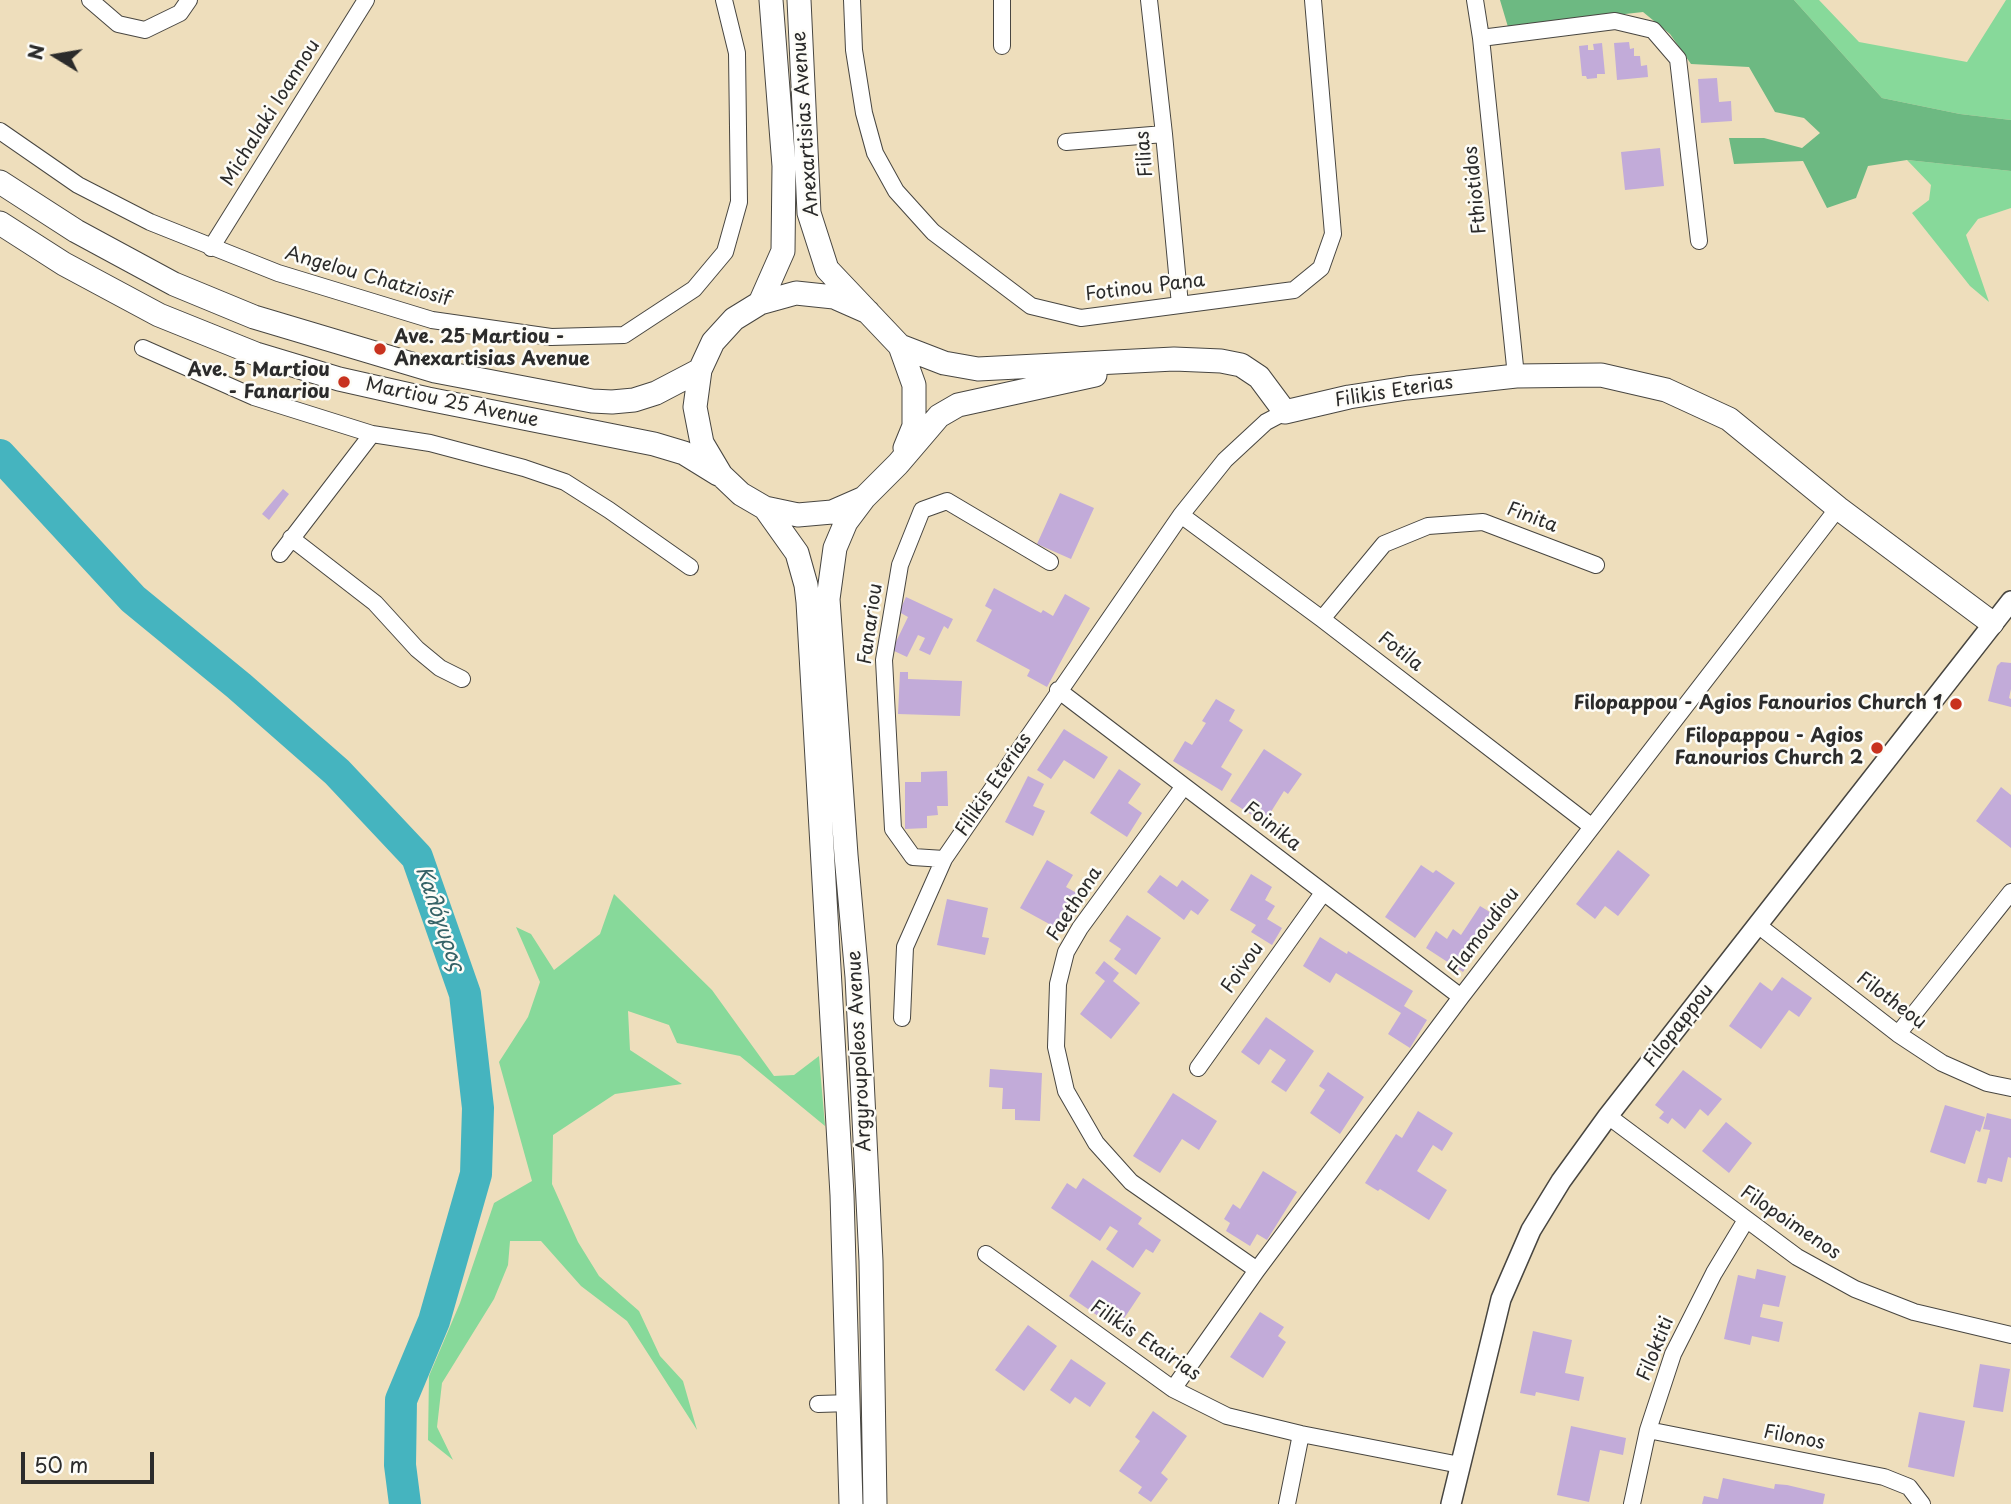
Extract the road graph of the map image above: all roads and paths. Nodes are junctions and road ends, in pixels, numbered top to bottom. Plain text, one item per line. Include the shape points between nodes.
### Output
1 (90, 0) edge
2 (189, 0) edge
3 (366, 0) edge
4 (724, 0) edge
5 (771, 0) edge
6 (799, 0) edge
7 (852, 0) edge
8 (1002, 0) edge
9 (1149, 0) edge
10 (1313, 0) edge
11 (1475, 0) edge
12 (1481, 38) junction
13 (1002, 46) dead end
14 (0, 131) edge
15 (1164, 134) junction
16 (1066, 142) dead end
17 (0, 182) edge
18 (0, 223) edge
19 (1699, 241) dead end
20 (211, 248) junction
21 (760, 303) junction
22 (1180, 305) junction
23 (868, 312) junction
24 (900, 346) junction
25 (143, 348) dead end
26 (1174, 359) junction
27 (700, 370) junction
28 (1516, 376) junction
29 (1284, 412) junction
30 (372, 434) junction
31 (898, 464) junction
32 (720, 475) junction
33 (864, 498) junction
34 (765, 508) junction
35 (1838, 508) junction
36 (1181, 515) junction
37 (291, 538) junction
38 (280, 554) dead end
39 (1050, 562) dead end
40 (1596, 565) dead end
41 (690, 567) dead end
42 (818, 601) junction
43 (2011, 601) edge
44 (1322, 619) junction
45 (1992, 623) junction
46 (462, 679) dead end
47 (1058, 691) junction
48 (1184, 786) junction
49 (1591, 826) junction
50 (944, 859) junction
51 (2011, 892) edge
52 (1323, 893) junction
53 (1759, 926) junction
54 (1461, 997) junction
55 (902, 1018) dead end
56 (1898, 1034) junction
57 (1198, 1068) dead end
58 (2011, 1088) edge
59 (1608, 1116) junction
60 (1746, 1220) junction
61 (986, 1254) dead end
62 (1258, 1270) junction
63 (2011, 1335) edge
64 (1173, 1389) junction
65 (850, 1403) junction
66 (817, 1404) dead end
67 (1648, 1430) junction
68 (1301, 1434) junction
69 (1460, 1465) junction
70 (851, 1504) edge
71 (875, 1504) edge
72 (1286, 1504) edge
73 (1451, 1504) edge
74 (1632, 1504) edge
75 (1922, 1504) edge

1 - 2 street via 118,24 145,30 180,13
3 - 20 street, Michalaki Ioannou
4 - 20 street, Angelou Chatziosif via 737,53 739,202 725,252 694,289 624,335 551,337 432,320
5 - 21 main road, Anexartisias Avenue via 784,166 783,251
6 - 23 main road, Anexartisias Avenue via 809,213 827,270
7 - 22 street, Fotinou Pana via 854,50 875,153 895,191 933,232 1031,306 1081,318
8 - 13 street
9 - 15 street, Filias
10 - 22 street, Fotinou Pana via 1333,234 1321,268 1294,290
11 - 12 street, Fthiotidos
12 - 19 street via 1615,21 1653,30 1678,59
12 - 28 street, Fthiotidos
14 - 20 street, Angelou Chatziosif via 78,185
15 - 16 street
15 - 22 street, Filias
17 - 27 main road, Martiou 25 Avenue via 76,231 174,284 254,317 435,371 612,402 656,393
18 - 32 main road, Martiou 25 Avenue via 159,315 256,354 339,379 654,444 684,453
21 - 23 main road via 796,293 834,297
21 - 27 main road via 734,319 713,342
23 - 24 main road
24 - 26 main road via 944,363 978,369
24 - 31 main road via 914,385 914,426
25 - 30 street via 254,397
26 - 29 main road via 1241,365 1259,377
26 - 31 main road via 958,405 939,416
27 - 32 main road via 695,407 702,443
28 - 29 main road, Filikis Eterias via 1395,390
28 - 35 main road, Filikis Eterias via 1601,375 1666,390 1729,419
29 - 36 street, Filikis Eterias via 1266,422 1225,460
30 - 37 street
30 - 41 street via 430,443 565,482
31 - 33 main road
32 - 34 main road
33 - 34 main road via 832,512 798,515
33 - 42 main road via 846,522
34 - 42 main road via 797,553 806,585
35 - 45 main road, Filikis Eterias
35 - 49 street, Flamoudiou
36 - 44 street, Fotila
36 - 47 street, Filikis Eterias
37 - 38 street
37 - 46 street via 375,603 440,668
39 - 50 street, Fanariou via 947,501 922,510 900,565 884,660 893,829 913,857
40 - 44 street, Finita via 1483,522 1428,526 1384,544
42 - 65 main road, Argyroupoleos Avenue
42 - 71 main road, Argyroupoleos Avenue via 857,977 871,1261
43 - 45 street, Filopappou
44 - 49 street, Fotila
45 - 53 street, Filopappou
47 - 48 street, Foinika
47 - 50 street, Filikis Eterias
48 - 52 street, Foinika
48 - 62 street, Faethona via 1066,952 1058,984 1056,1047 1066,1091 1096,1143 1131,1182
49 - 54 street, Flamoudiou
50 - 55 street via 905,947
51 - 56 street
52 - 54 street, Foinika
52 - 57 street, Foivou
53 - 56 street, Filotheou
53 - 59 street, Filopappou
54 - 62 street, Flamoudiou
56 - 58 street, Filotheou via 1942,1063
59 - 60 street, Filopoimenos
59 - 69 street, Filopappou via 1531,1230 1501,1298
60 - 63 street, Filopoimenos via 1797,1257 1855,1289 1913,1312
60 - 67 street, Filoktiti via 1673,1354
61 - 64 street, Filikis Etairias
62 - 64 street, Flamoudiou
64 - 68 street, Filikis Etairias via 1227,1416
65 - 66 street
65 - 70 main road, Argyroupoleos Avenue
67 - 74 street, Filoktiti
67 - 75 street, Filonos via 1884,1477 1909,1488
68 - 69 street, Filikis Etairias
68 - 72 street
69 - 73 street, Filopappou

